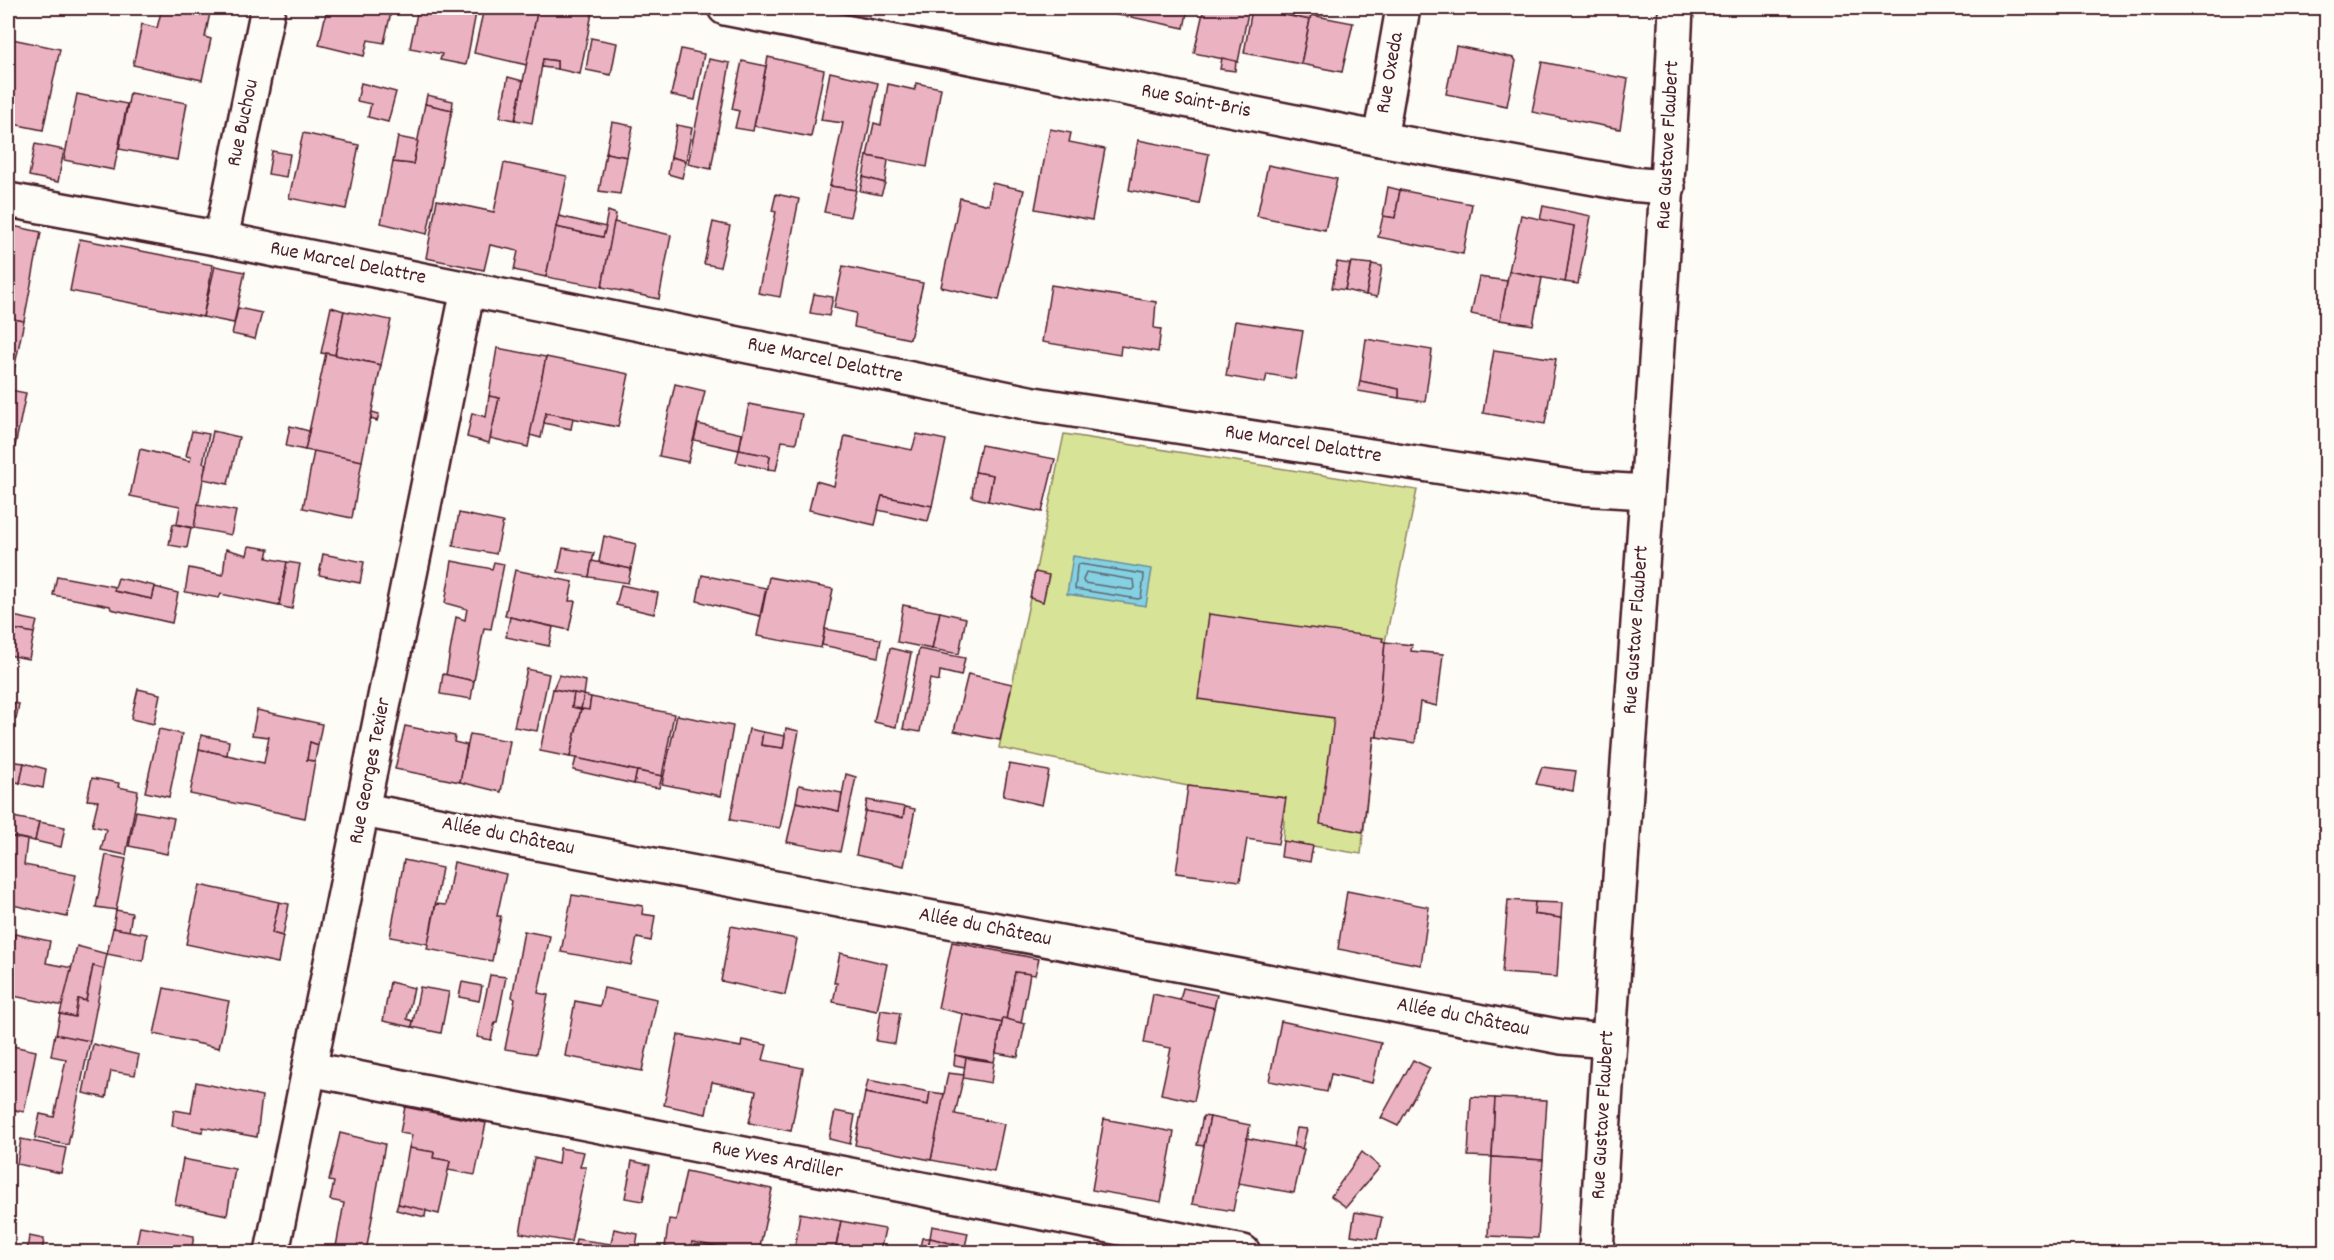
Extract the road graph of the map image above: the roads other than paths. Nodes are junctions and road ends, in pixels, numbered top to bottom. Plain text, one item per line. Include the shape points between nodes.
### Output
1 (268, 8) edge
2 (725, 8) edge
3 (1403, 8) edge
4 (1676, 8) edge
5 (1380, 139) junction
6 (1668, 187) junction
7 (8, 200) edge
8 (220, 239) junction
9 (468, 289) junction
10 (1647, 492) junction
11 (363, 810) junction
12 (1608, 1041) junction
13 (310, 1069) junction
14 (273, 1252) edge
15 (1243, 1252) edge
16 (1596, 1252) edge

1 - 8 street, Rue Buchou
2 - 5 street, Rue Saint-Bris
3 - 5 street, Rue Oxeda
4 - 6 street, Rue Gustave Flaubert
5 - 6 street, Rue Saint-Bris
6 - 10 street, Rue Gustave Flaubert
7 - 8 street, Rue Marcel Delattre
8 - 9 street, Rue Marcel Delattre
9 - 10 street, Rue Marcel Delattre via 1034,404 1578,488
9 - 11 street, Rue Georges Texier
10 - 12 street, Rue Gustave Flaubert
11 - 12 street, Allée du Château via 1562,1037
11 - 13 street, Rue Georges Texier
12 - 16 street, Rue Gustave Flaubert
13 - 14 street, Rue Georges Texier
13 - 15 street, Rue Yves Ardiller

